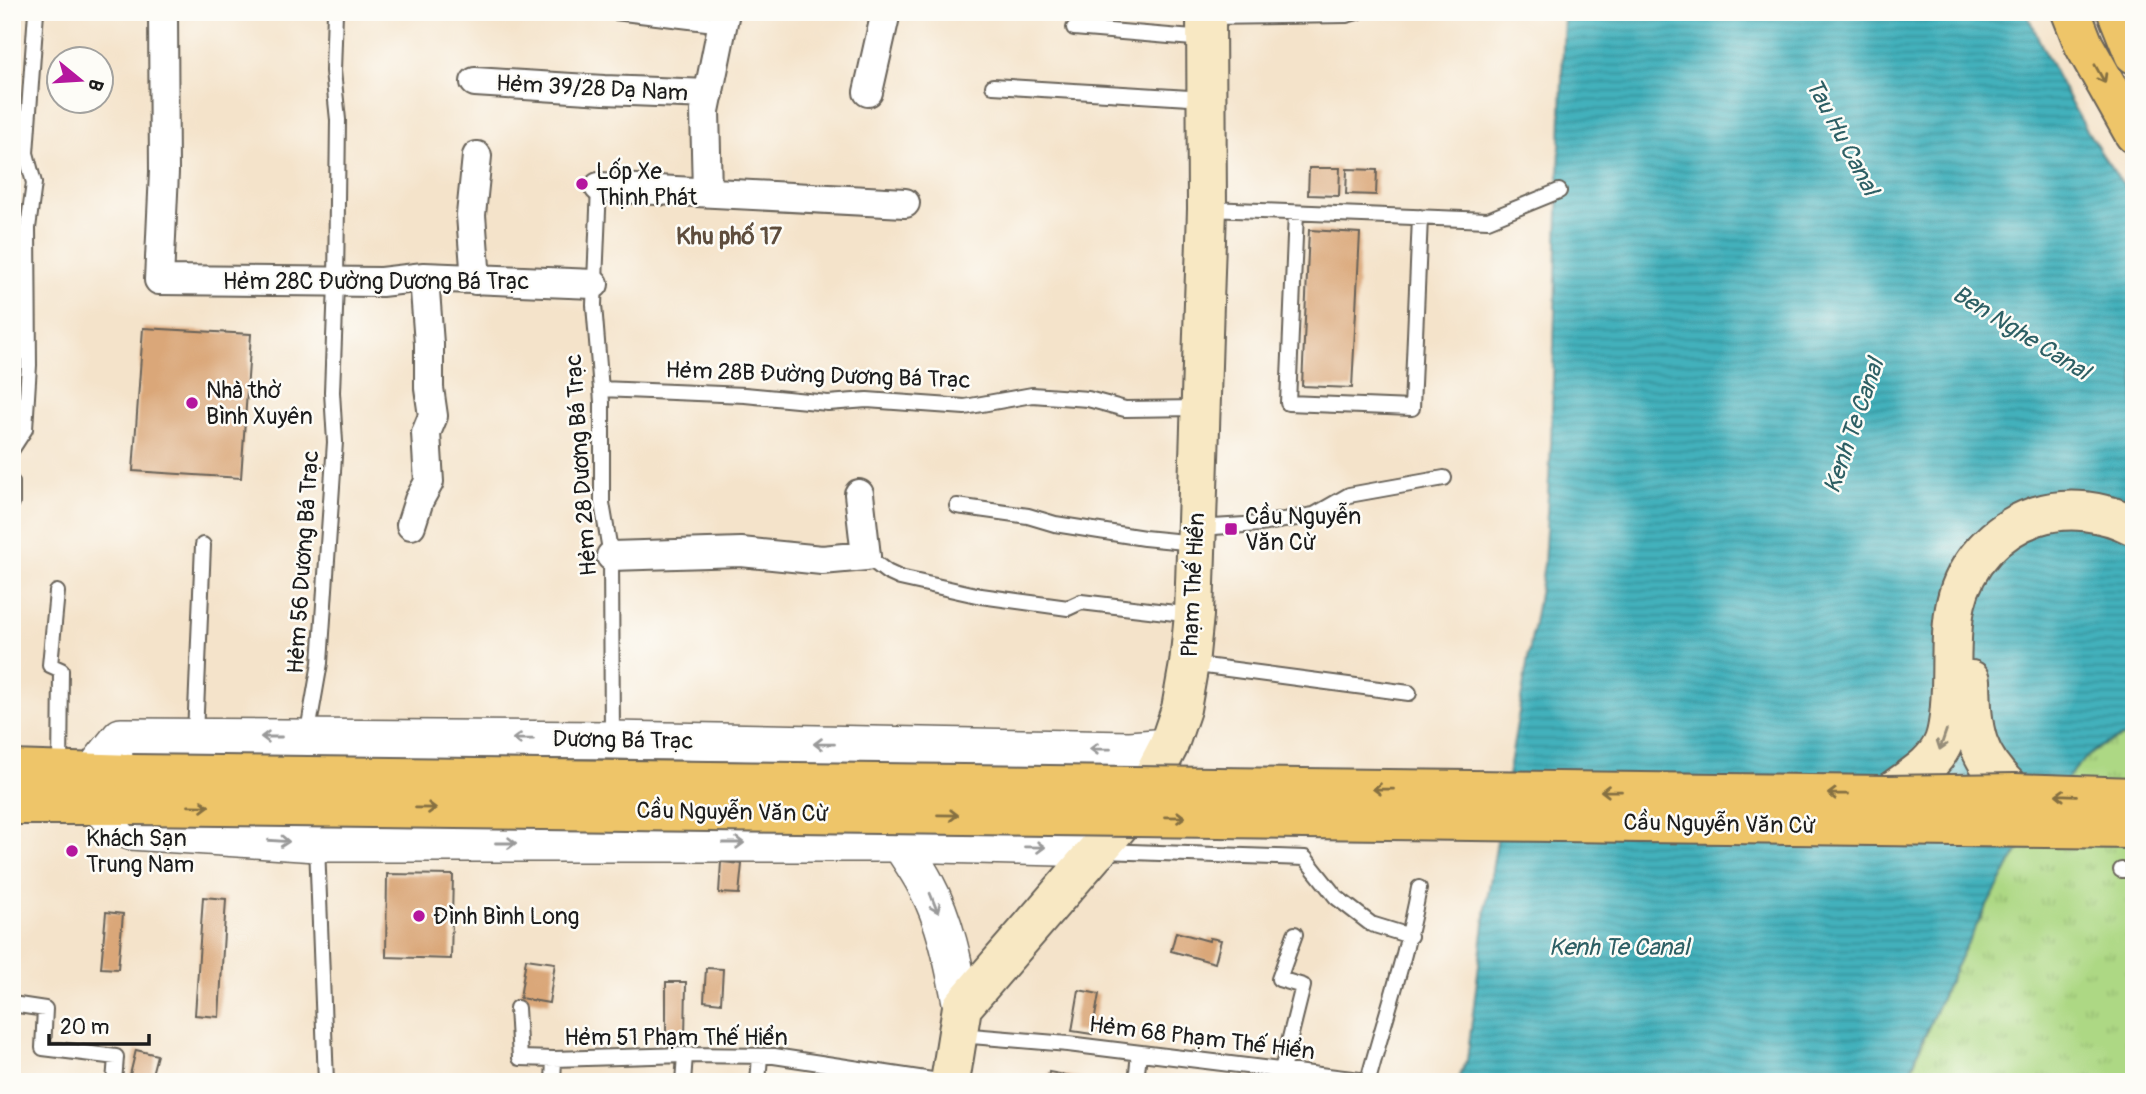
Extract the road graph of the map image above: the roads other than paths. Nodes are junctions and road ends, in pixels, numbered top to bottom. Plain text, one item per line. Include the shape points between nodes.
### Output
1 (36, 12) edge
2 (163, 12) edge
3 (335, 12) edge
4 (615, 12) edge
5 (886, 12) edge
6 (1357, 12) edge
7 (2071, 12) edge
8 (2117, 12) edge
9 (724, 19) edge
10 (1206, 23) edge
11 (1074, 29) dead end
12 (2134, 54) edge
13 (475, 82) dead end
14 (993, 86) dead end
15 (868, 92) dead end
16 (709, 94) junction
17 (1208, 99) junction
18 (2134, 134) edge
19 (477, 156) dead end
20 (599, 187) joint
21 (1559, 191) dead end
22 (707, 192) junction
23 (905, 204) dead end
24 (1208, 209) junction
25 (1296, 213) junction
26 (1420, 217) junction
27 (424, 277) junction
28 (476, 280) junction
29 (336, 283) junction
30 (594, 284) junction
31 (601, 389) junction
32 (1200, 408) junction
33 (12, 449) edge
34 (1444, 478) dead end
35 (12, 482) edge
36 (859, 494) dead end
37 (12, 503) edge
38 (957, 506) dead end
39 (411, 525) dead end
40 (2134, 526) edge
41 (1196, 536) junction
42 (203, 545) dead end
43 (2134, 549) edge
44 (611, 556) junction
45 (866, 556) junction
46 (57, 592) dead end
47 (1194, 615) junction
48 (1189, 664) junction
49 (1409, 693) dead end
50 (195, 737) junction
51 (307, 737) junction
52 (612, 740) junction
53 (876, 745) junction
54 (1168, 747) junction
55 (12, 770) edge
56 (103, 786) junction
57 (2015, 793) junction
58 (1888, 795) junction
59 (2134, 797) edge
60 (12, 805) edge
61 (2134, 829) edge
62 (317, 843) junction
63 (885, 843) junction
64 (1098, 851) junction
65 (1419, 888) dead end
66 (1295, 934) dead end
67 (1410, 936) junction
68 (12, 1004) edge
69 (517, 1009) dead end
70 (960, 1021) junction
71 (1139, 1053) junction
72 (685, 1055) junction
73 (760, 1056) junction
74 (554, 1059) junction
75 (1280, 1076) edge
76 (114, 1082) edge
77 (326, 1082) edge
78 (553, 1082) edge
79 (682, 1082) edge
80 (758, 1082) edge
81 (947, 1082) edge
82 (1136, 1082) edge

1 - 33 lane via 26,153 34,183 28,228 29,365 25,429
2 - 29 street, Hẻm 28C Đường Dương Bá Trạc via 159,280
3 - 29 lane, Hẻm 56 Dương Bá Trạc
4 - 9 lane
5 - 15 street
6 - 10 lane
7 -> 18 main road via 2084,46
8 - 12 main road
9 - 16 street
10 - 11 lane
10 - 17 main road, Phạm Thế Hiển
13 - 16 street, Hẻm 39/28 Dạ Nam
14 - 17 lane
16 - 22 street via 705,111
17 - 24 main road, Phạm Thế Hiển
19 - 28 street via 471,215
20 - 22 street
20 - 30 lane, Hẻm 28 Dương Bá Trạc
21 - 26 lane via 1488,220
22 - 23 street
24 - 25 lane
24 - 32 main road, Phạm Thế Hiển
25 - 26 lane
25 - 26 lane via 1288,403 1412,408
27 - 28 street, Hẻm 28C Đường Dương Bá Trạc
27 - 29 street, Hẻm 28C Đường Dương Bá Trạc
27 - 39 street via 433,416 426,433 429,482
28 - 30 street, Hẻm 28C Đường Dương Bá Trạc
29 - 51 lane, Hẻm 56 Dương Bá Trạc via 335,442 320,663
30 - 31 lane, Hẻm 28 Dương Bá Trạc
31 - 32 lane, Hẻm 28B Đường Dương Bá Trạc via 965,407 1032,395 1088,399 1125,409
31 - 44 lane, Hẻm 28 Dương Bá Trạc via 603,503
32 - 41 main road, Phạm Thế Hiển
34 - 41 lane via 1349,495 1314,515
35 - 37 lane
36 - 45 street
38 - 41 lane via 1143,538
40 -> 58 main road via 2124,520 2061,510 2024,520 1989,544 1973,565 1956,603 1945,740 1936,758
41 - 47 main road, Phạm Thế Hiển
42 - 50 lane
43 - 57 main road via 2093,530 2056,531 2036,537 1998,562 1985,582 1975,606 1972,726 1988,765
44 - 45 street via 741,552 822,560
44 - 52 lane, Hẻm 28 Dương Bá Trạc
45 - 47 lane via 900,578 981,596 1068,608 1081,602
46 - 56 lane via 50,665 61,670
47 - 48 main road, Phạm Thế Hiển
48 - 49 lane
48 - 54 main road, Phạm Thế Hiển
51 -> 50 street, Dương Bá Trạc
50 - 56 street, Dương Bá Trạc via 121,737
52 -> 51 street, Dương Bá Trạc
53 -> 52 street, Dương Bá Trạc
54 -> 53 street, Dương Bá Trạc
53 - 63 street via 895,778
54 - 64 main road, Phạm Thế Hiển via 1138,799
55 - 56 main road
58 -> 56 main road, Cầu Nguyễn Văn Cừ, bridge
56 - 60 main road
56 -> 61 main road, Cầu Nguyễn Văn Cừ, bridge
56 -> 62 street via 130,831
57 - 58 main road, Cầu Nguyễn Văn Cừ, bridge
59 -> 57 main road, Cầu Nguyễn Văn Cừ, bridge
62 -> 63 street
62 - 77 lane
63 -> 64 street
63 -> 70 street via 927,886 953,961
64 - 67 lane via 1305,858 1336,897 1371,924
64 - 70 main road, Phạm Thế Hiển
65 - 67 lane, Hẻm 68 Phạm Thế Hiển
66 - 75 lane via 1279,979 1304,986
67 - 75 lane, Hẻm 68 Phạm Thế Hiển via 1368,1081
68 - 76 lane via 45,1009 43,1048 116,1057
69 - 74 lane via 520,1058
70 - 71 lane, Hẻm 68 Phạm Thế Hiển via 1068,1044
70 - 81 main road
71 - 75 lane, Hẻm 68 Phạm Thế Hiển
71 - 82 lane
72 - 73 lane, Hẻm 51 Phạm Thế Hiển
72 - 74 lane, Hẻm 51 Phạm Thế Hiển
72 - 79 lane
73 - 80 lane
73 - 81 lane, Hẻm 51 Phạm Thế Hiển
74 - 78 lane, Hẻm 51 Phạm Thế Hiển

